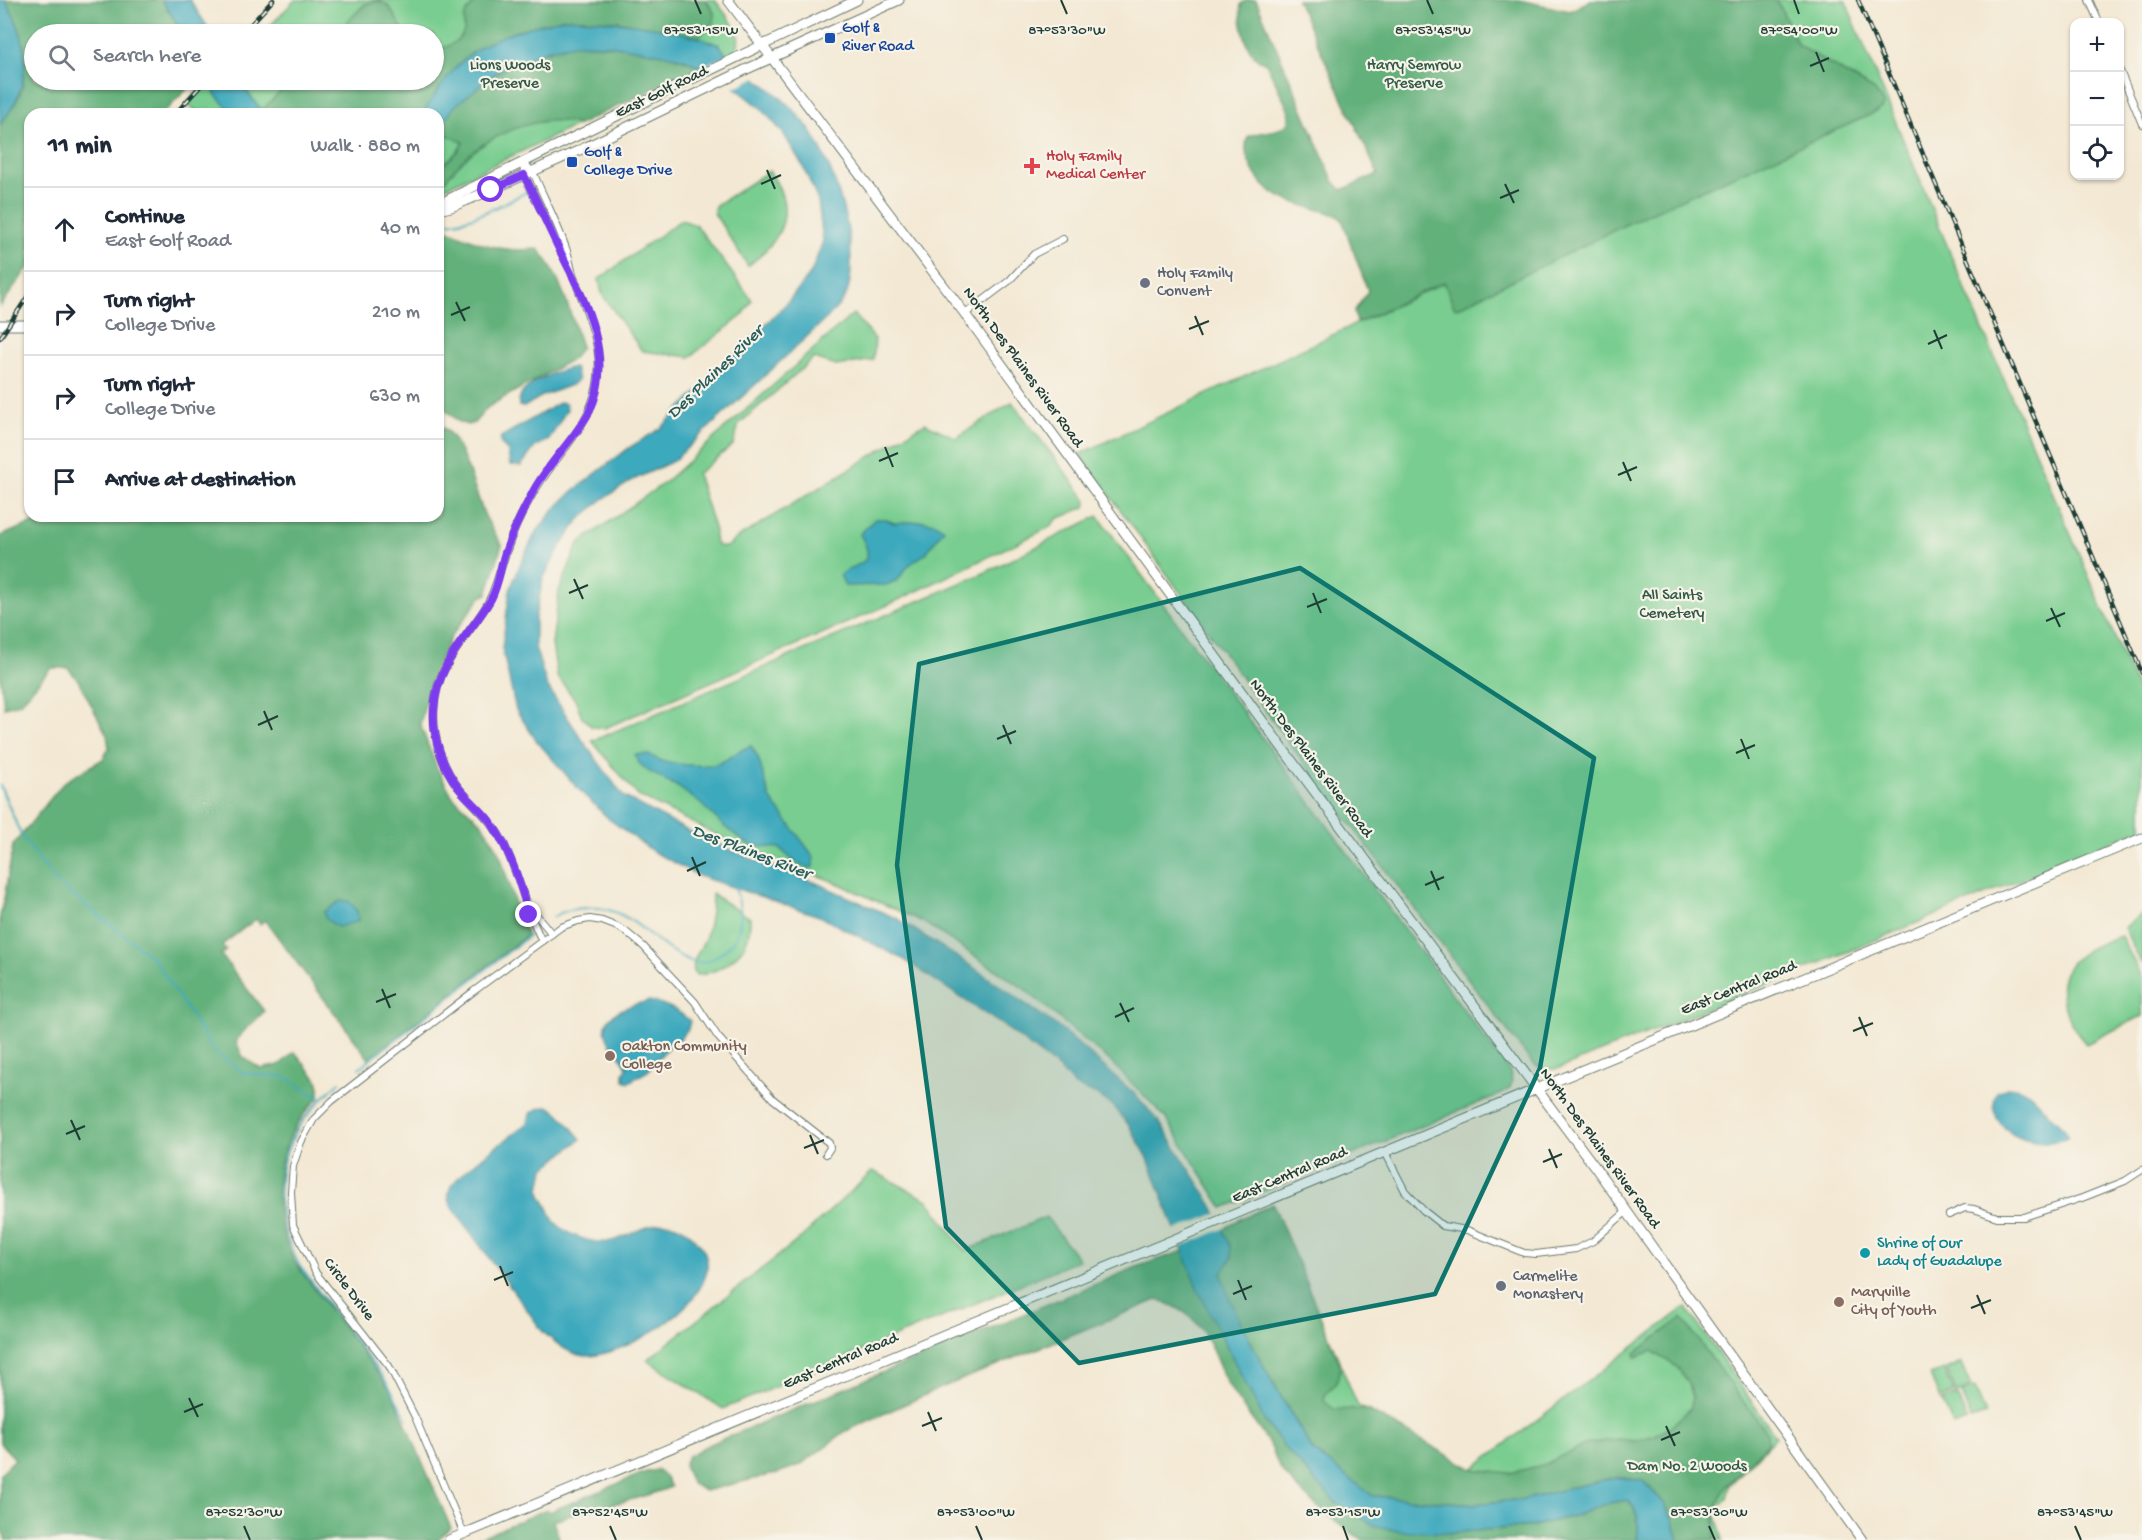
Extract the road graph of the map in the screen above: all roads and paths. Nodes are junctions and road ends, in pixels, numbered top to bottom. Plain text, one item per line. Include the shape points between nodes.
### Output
1 (728, 0) edge
2 (857, 0) edge
3 (899, 0) edge
4 (2089, 0) edge
5 (2097, 18) edge
6 (762, 45) junction
7 (772, 57) junction
8 (2120, 72) edge
9 (2142, 124) edge
10 (523, 162) junction
11 (529, 173) junction
12 (444, 203) edge
13 (444, 208) edge
14 (1063, 239) dead end
15 (965, 315) junction
16 (0, 325) edge
17 (24, 325) edge
18 (2142, 838) edge
19 (525, 901) junction
20 (552, 934) junction
21 (542, 941) junction
22 (1536, 1089) junction
23 (1385, 1152) junction
24 (826, 1154) dead end
25 (2142, 1170) edge
26 (1627, 1211) junction
27 (1949, 1215) dead end
28 (464, 1534) junction
29 (449, 1540) edge
30 (1862, 1540) edge

1 - 6 main road, North Des Plaines River Road
2 - 6 main road, East Golf Road
3 - 7 main road, East Golf Road
4 - 5 street
6 - 7 main road, North Des Plaines River Road
6 - 10 main road, East Golf Road
7 - 11 main road, East Golf Road
7 - 15 main road, North Des Plaines River Road
8 - 9 street
10 - 11 street
10 - 12 main road, East Golf Road
11 - 13 main road, East Golf Road
11 - 19 street via 594,330 600,365 596,391 590,410 548,468 514,528 491,598 444,666 434,711 439,748 448,773 493,824
14 - 15 street via 1034,254 1009,281
15 - 22 main road, North Des Plaines River Road
16 - 17 main road
18 - 22 main road, East Central Road
19 - 20 street
19 - 21 street
20 - 21 street, Circle Drive
20 - 24 street, Circle Drive via 561,927 590,919 625,931 695,1002 718,1037 773,1099 829,1143
21 - 28 street, Circle Drive via 332,1101 314,1119 293,1166 293,1224 303,1247 316,1273 389,1366
22 - 23 main road, East Central Road
22 - 26 main road, North Des Plaines River Road
23 - 26 street via 1405,1191 1443,1226 1467,1230 1524,1253 1576,1249 1593,1241
23 - 28 main road, East Central Road
25 - 27 street via 2098,1192 2024,1217 1997,1217 1965,1208
26 - 30 main road, North Des Plaines River Road
28 - 29 main road, East Central Road

